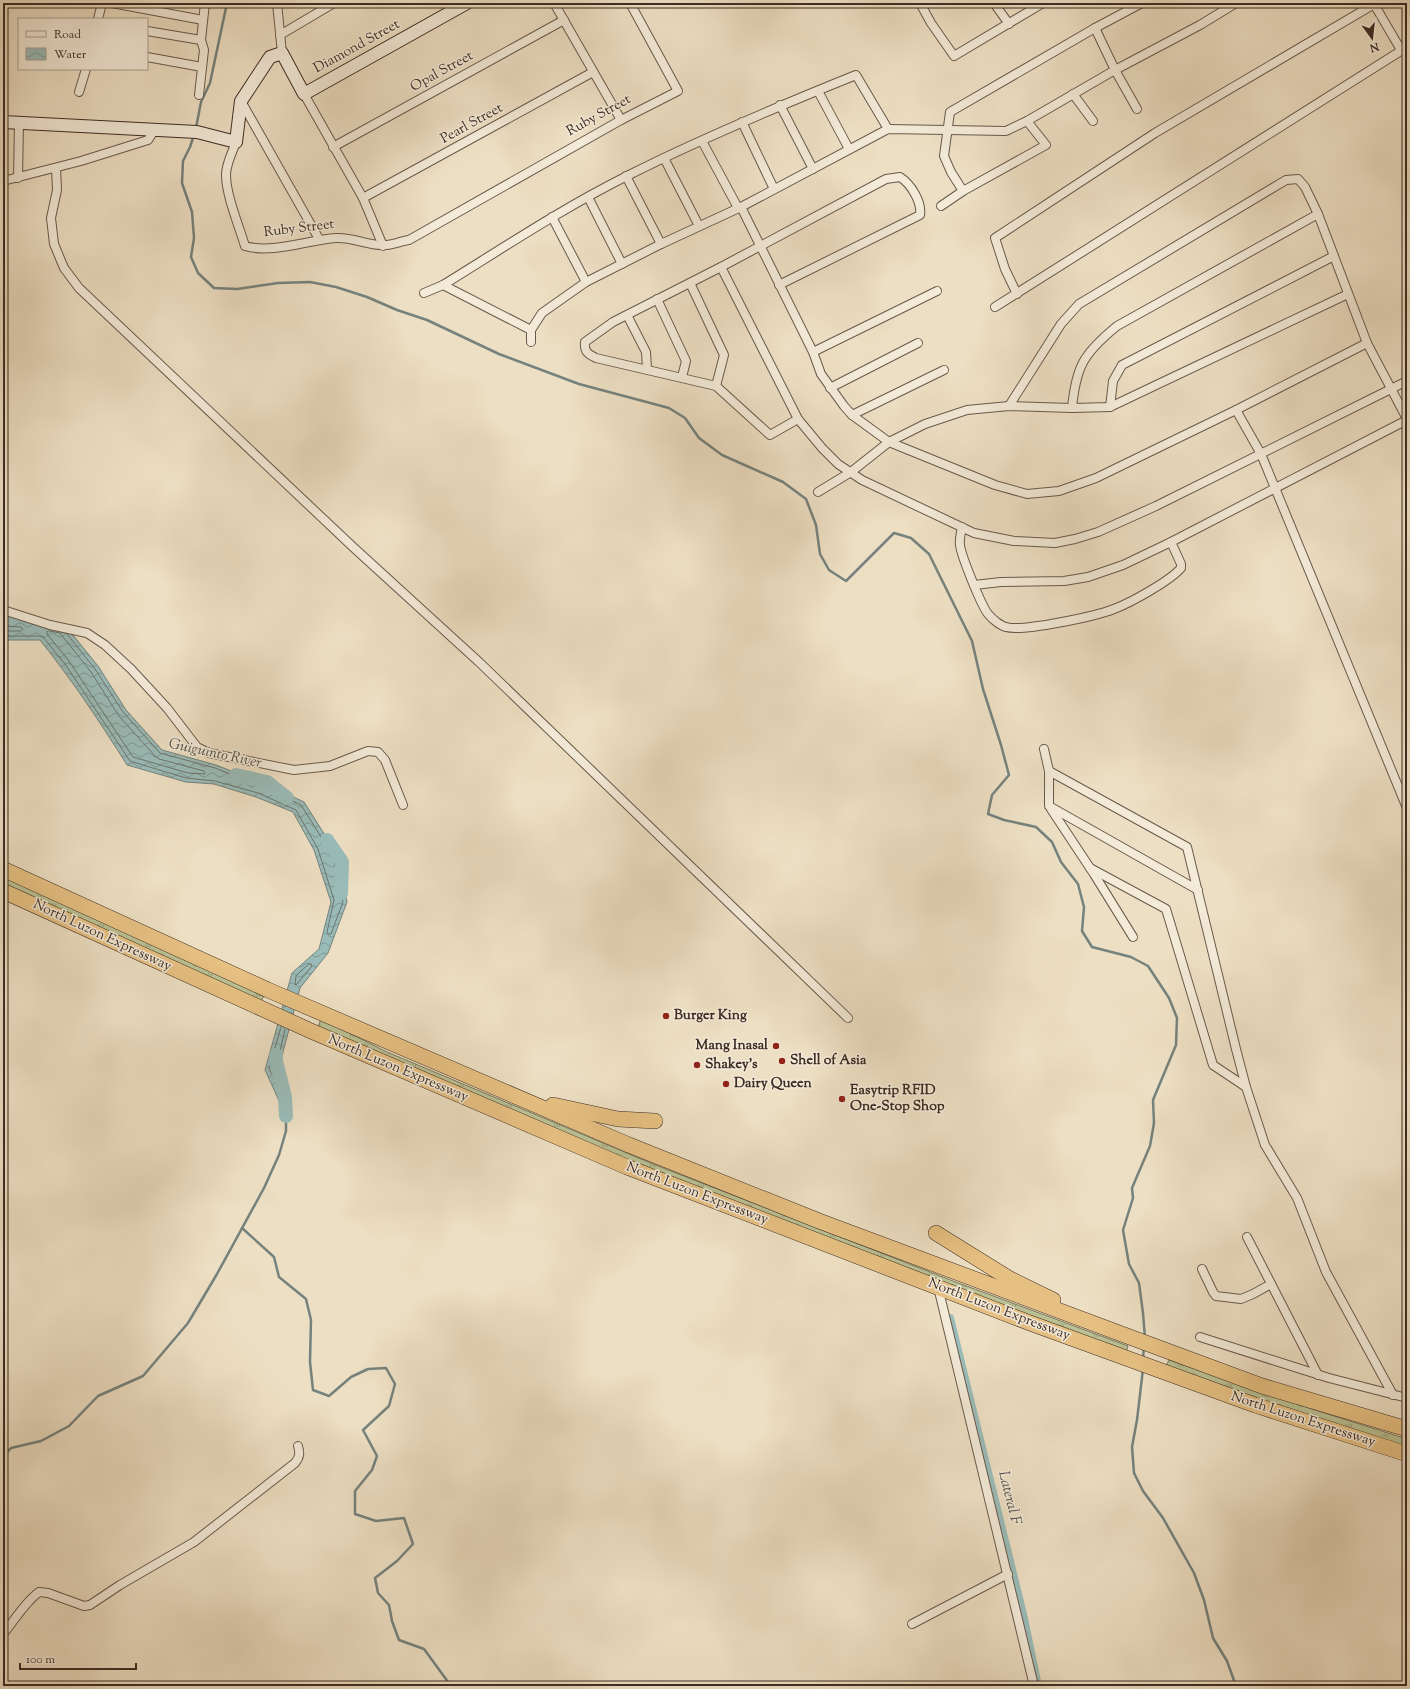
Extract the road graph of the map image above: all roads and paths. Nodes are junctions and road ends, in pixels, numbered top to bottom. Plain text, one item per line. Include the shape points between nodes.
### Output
1 (102, 3) edge
2 (112, 3) edge
3 (205, 3) edge
4 (277, 3) edge
5 (334, 3) edge
6 (467, 3) edge
7 (554, 3) edge
8 (630, 3) edge
9 (920, 3) edge
10 (994, 3) edge
11 (1043, 3) edge
12 (1142, 3) edge
13 (1236, 3) edge
14 (1375, 4) edge
15 (98, 18) edge
16 (203, 20) junction
17 (564, 20) junction
18 (1008, 24) junction
19 (1095, 28) junction
20 (148, 31) edge
21 (280, 35) junction
22 (202, 40) junction
23 (1404, 49) edge
24 (282, 53) junction
25 (148, 57) edge
26 (202, 67) junction
27 (86, 70) edge
28 (1115, 70) junction
29 (593, 72) junction
30 (818, 90) junction
31 (79, 92) dead end
32 (304, 94) junction
33 (1073, 94) junction
34 (199, 95) dead end
35 (241, 101) junction
36 (780, 105) junction
37 (1138, 109) dead end
38 (621, 120) junction
39 (1028, 121) junction
40 (1093, 121) dead end
41 (3, 122) edge
42 (19, 122) junction
43 (742, 122) junction
44 (155, 129) junction
45 (888, 129) junction
46 (948, 129) junction
47 (702, 141) junction
48 (236, 142) junction
49 (333, 147) junction
50 (849, 150) junction
51 (664, 158) junction
52 (56, 168) junction
53 (813, 169) junction
54 (626, 176) junction
55 (18, 178) junction
56 (3, 181) edge
57 (774, 189) junction
58 (963, 191) junction
59 (588, 197) junction
60 (363, 198) junction
61 (941, 206) dead end
62 (740, 208) junction
63 (1318, 214) junction
64 (552, 217) junction
65 (699, 226) junction
66 (319, 239) junction
67 (661, 244) junction
68 (383, 246) junction
69 (761, 246) junction
70 (1334, 256) junction
71 (622, 264) junction
72 (721, 267) junction
73 (586, 282) junction
74 (690, 283) junction
75 (443, 285) junction
76 (779, 285) junction
77 (937, 291) dead end
78 (424, 293) dead end
79 (1017, 294) junction
80 (1348, 294) junction
81 (657, 299) junction
82 (995, 308) dead end
83 (627, 315) junction
84 (531, 330) junction
85 (532, 342) dead end
86 (918, 343) dead end
87 (1367, 343) junction
88 (813, 352) junction
89 (647, 369) junction
90 (944, 370) dead end
91 (682, 377) junction
92 (1407, 381) edge
93 (716, 386) junction
94 (830, 388) junction
95 (1390, 389) junction
96 (1009, 406) junction
97 (1110, 407) junction
98 (1072, 408) junction
99 (1236, 410) junction
100 (852, 415) junction
101 (798, 419) junction
102 (1407, 420) edge
103 (889, 442) junction
104 (1261, 454) junction
105 (851, 472) junction
106 (1275, 488) junction
107 (818, 492) dead end
108 (962, 527) junction
109 (1171, 542) junction
110 (974, 585) junction
111 (3, 610) edge
112 (1044, 749) dead end
113 (1049, 771) junction
114 (403, 805) dead end
115 (1049, 806) junction
116 (1407, 808) edge
117 (1090, 868) junction
118 (3, 869) edge
119 (1198, 890) junction
120 (3, 891) edge
121 (1133, 937) dead end
122 (848, 1018) dead end
123 (422, 1056) junction
124 (1246, 1087) junction
125 (655, 1121) dead end
126 (936, 1233) dead end
127 (1246, 1237) dead end
128 (1202, 1269) dead end
129 (1271, 1284) junction
130 (938, 1287) junction
131 (1200, 1337) dead end
132 (1131, 1338) junction
133 (1318, 1375) junction
134 (1393, 1395) junction
135 (1407, 1398) edge
136 (1407, 1429) edge
137 (298, 1446) dead end
138 (1407, 1454) edge
139 (1008, 1574) junction
140 (912, 1624) dead end
141 (3, 1634) edge
142 (1034, 1686) edge

1 - 15 street
2 - 16 street
3 - 16 street
4 - 21 street
5 - 21 street
6 - 32 street, Diamond Street
7 - 17 street
8 - 38 street, Ruby Street via 678,91
9 - 18 street via 954,56
10 - 18 street
11 - 18 street
12 - 19 street
13 - 28 street
14 - 23 street
14 - 79 street via 1155,133 995,238 1005,269
16 - 22 street
17 - 29 street
17 - 49 street, Opal Street
19 - 28 street
19 - 46 street via 950,112
20 - 22 street
21 - 24 street
22 - 26 street
23 - 79 street
24 - 32 street
24 - 35 street, Ruby Street via 270,57
25 - 26 street
26 - 34 street
27 - 31 street
28 - 33 street
28 - 37 street
29 - 38 street
29 - 60 street, Pearl Street
30 - 36 street
30 - 45 street via 856,75
30 - 50 street
32 - 49 street
33 - 39 street
33 - 40 street
35 - 48 street, Ruby Street
35 - 66 street
36 - 43 street
36 - 53 street
38 - 68 street, Ruby Street via 409,240
39 - 46 street via 1006,131
39 - 58 street via 1046,145
41 - 42 street
42 - 44 street
42 - 55 street
43 - 47 street
43 - 57 street
44 - 48 street via 197,132
44 - 52 street via 148,140
45 - 46 street
45 - 50 street
46 - 58 street via 944,156
47 - 51 street
47 - 62 street
48 - 66 street, Ruby Street via 226,176 245,246 267,249
49 - 60 street
50 - 53 street
51 - 54 street
51 - 65 street
52 - 55 street
52 - 122 street via 57,190 51,218 54,244 64,268 79,288 353,547 479,662
53 - 57 street
54 - 59 street
54 - 67 street
55 - 56 street
57 - 62 street
58 - 61 street
59 - 64 street
59 - 71 street
60 - 68 street
62 - 65 street
62 - 69 street
63 - 70 street
63 - 96 street via 1301,182 1298,179 1286,180 1079,304 1061,324
63 - 98 street via 1117,326 1098,341 1082,362 1074,386
64 - 73 street
64 - 75 street
65 - 67 street
66 - 68 street, Ruby Street via 339,238
67 - 71 street
69 - 72 street
69 - 76 street
69 - 76 street via 886,179 900,177 906,181 920,206 920,215
70 - 80 street
70 - 97 street via 1122,366 1113,381
71 - 73 street
72 - 74 street
72 - 101 street
73 - 84 street via 542,313
74 - 81 street
74 - 93 street via 724,355
75 - 78 street
75 - 84 street
76 - 88 street
77 - 88 street
79 - 82 street
80 - 87 street
80 - 97 street
81 - 83 street
81 - 91 street via 686,361
83 - 89 street via 646,352
83 - 89 street via 585,342 587,354
84 - 85 street
86 - 94 street
87 - 95 street
87 - 99 street
88 - 94 street
89 - 91 street
90 - 100 street
91 - 93 street
92 - 95 street
93 - 101 street via 770,436
94 - 100 street
95 - 102 street
95 - 104 street
96 - 98 street
96 - 103 street via 967,410 925,424
97 - 98 street
99 - 103 street via 1096,478 1043,494 1027,494 995,485
99 - 104 street
100 - 103 street
101 - 105 street via 838,464
102 - 106 street
103 - 105 street
104 - 106 street
104 - 108 street via 1156,506 1098,532 1075,539 1055,543 1014,541 974,533
105 - 107 street
105 - 108 street via 862,480
106 - 109 street
106 - 116 street
108 - 110 street via 962,556
109 - 110 street via 1123,565 1088,576 1064,581
109 - 110 street via 1181,564 1178,571 1129,603 1087,616 1032,628 1006,627 988,614
111 - 114 street via 50,625 87,633 105,644 167,708 197,747 203,750 294,770 330,766 368,751 378,752 385,760
112 - 113 street
113 - 115 street
113 - 119 street via 1187,847
115 - 117 street
115 - 119 street
117 - 121 street
117 - 124 street via 1166,909 1213,1065
118 - 123 highway, North Luzon Expressway via 268,990
119 - 124 street
120 - 130 highway, North Luzon Expressway via 311,1031 626,1167
123 - 125 highway via 553,1105 618,1119
123 - 132 highway, North Luzon Expressway via 629,1145
124 - 134 street via 1265,1145 1297,1198 1326,1272
126 - 132 highway via 1010,1278
127 - 129 street
128 - 129 street via 1216,1296 1241,1299
129 - 133 street
130 - 138 highway, North Luzon Expressway via 1255,1405
130 - 139 street
131 - 133 street
132 - 136 highway, North Luzon Expressway via 1262,1386
133 - 134 street
134 - 135 street
137 - 141 street via 300,1453 295,1463 194,1542 120,1584 90,1605 84,1606 39,1592 26,1604
139 - 140 street
139 - 142 street

